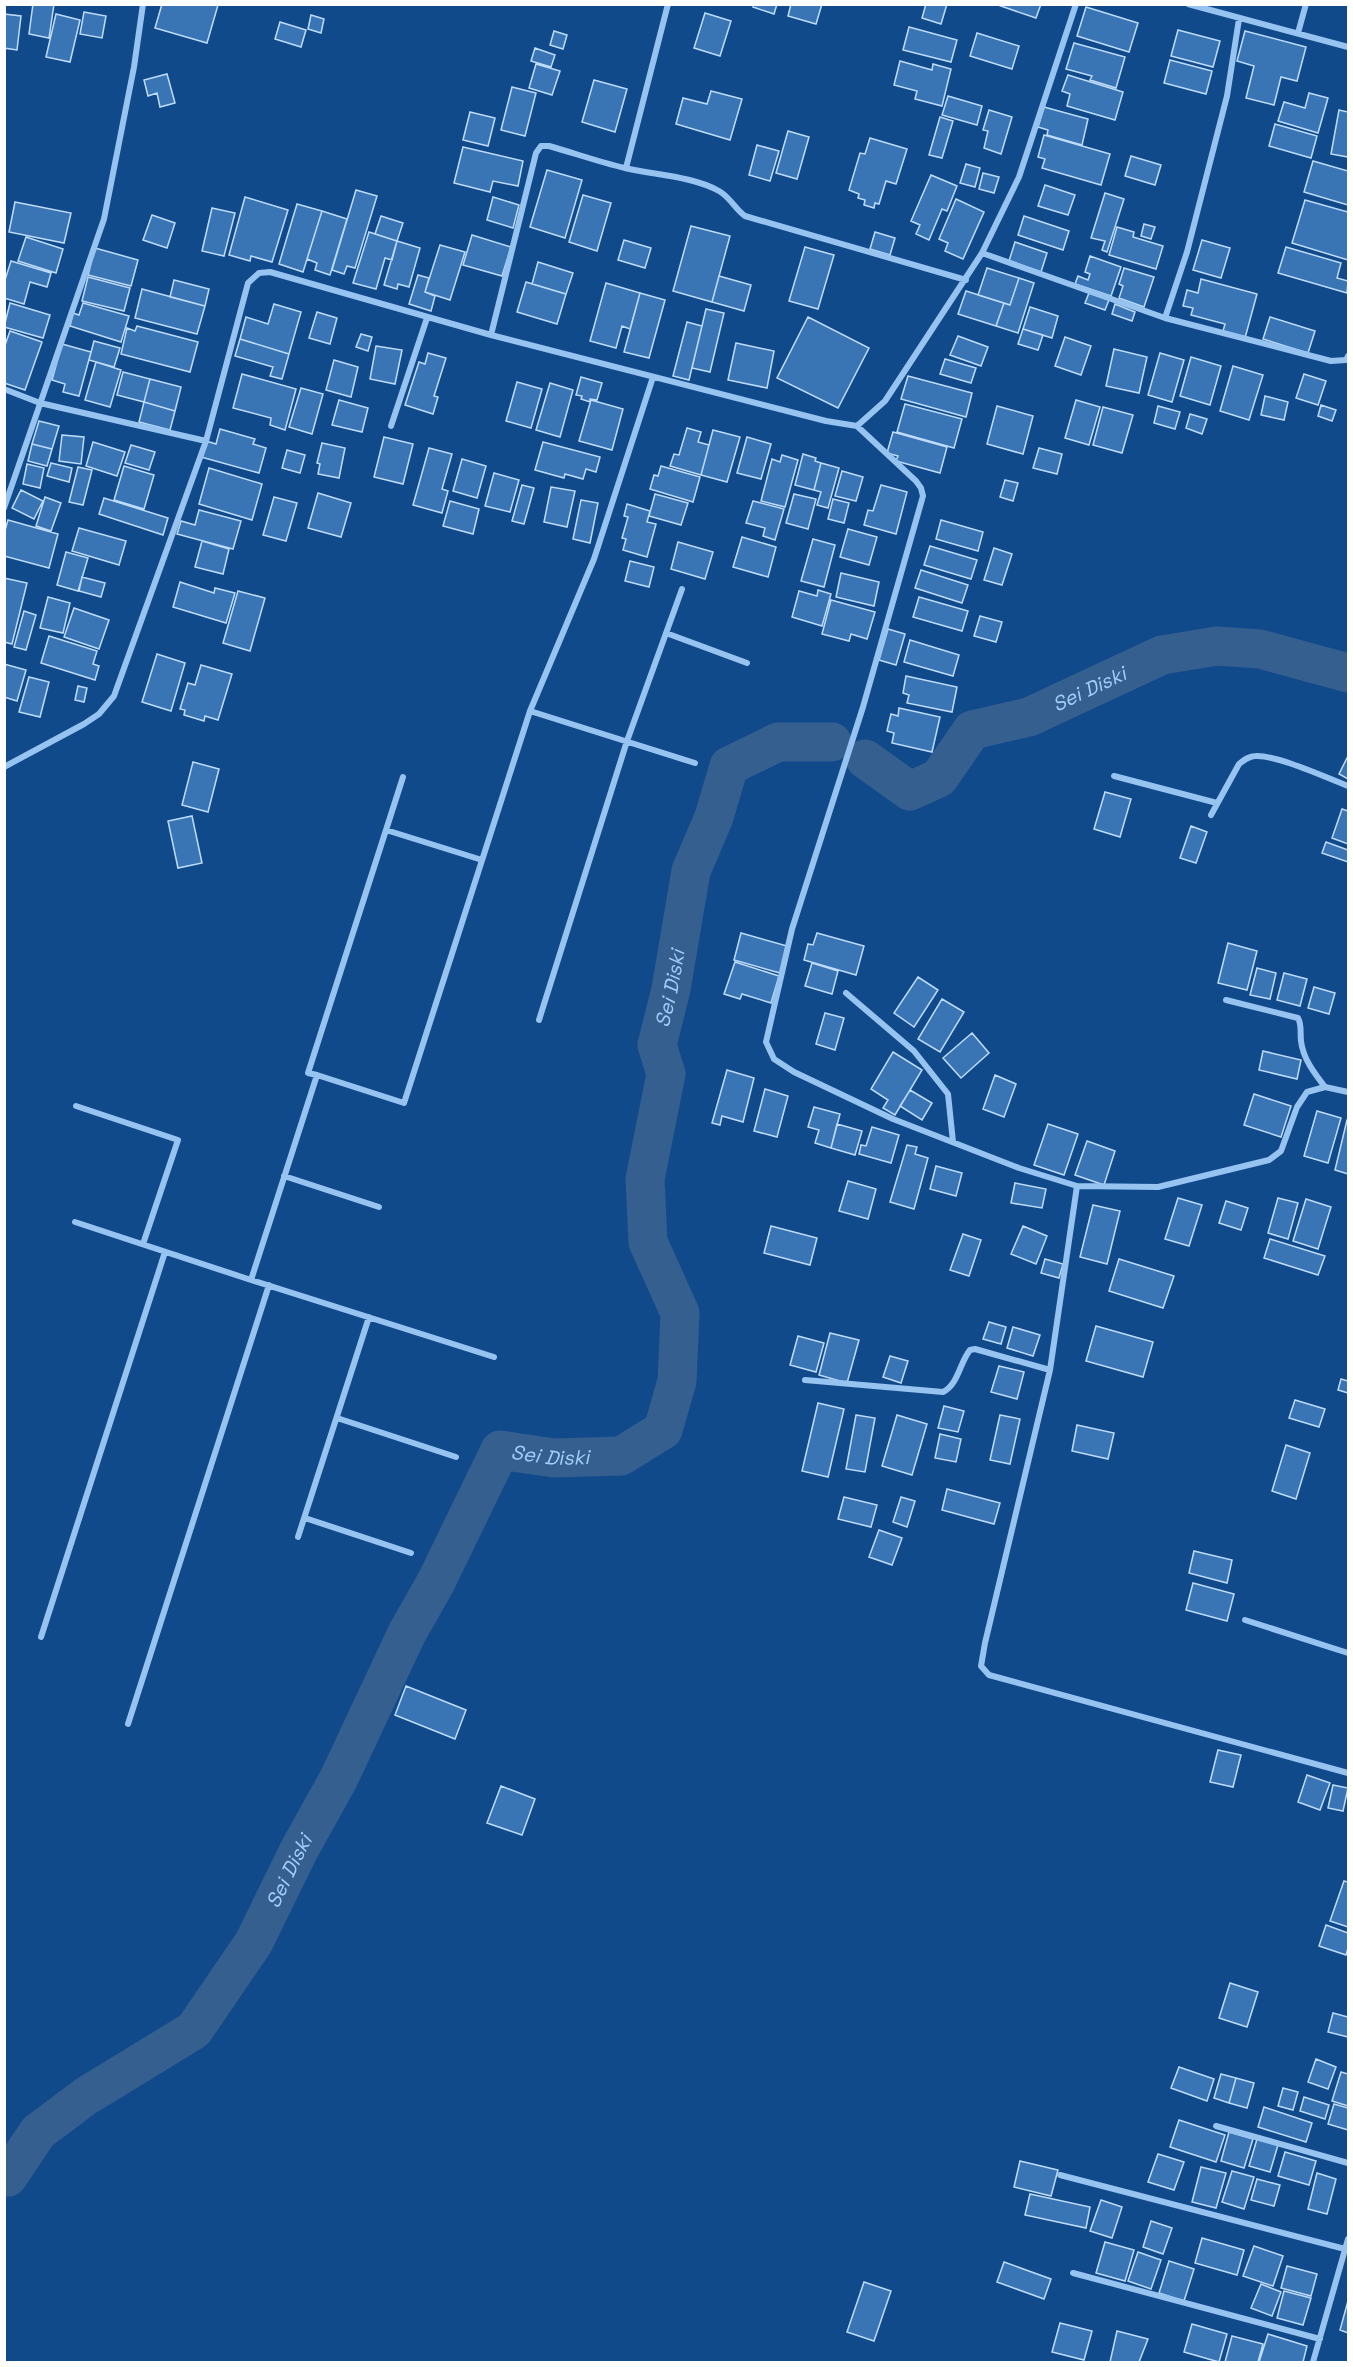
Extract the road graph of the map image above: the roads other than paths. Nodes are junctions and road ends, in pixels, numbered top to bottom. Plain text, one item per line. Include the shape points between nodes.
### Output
1 (143, 4) edge
2 (668, 4) edge
3 (1076, 4) edge
4 (1188, 4) edge
5 (1306, 4) edge
6 (1239, 19) junction
7 (1298, 33) junction
8 (1348, 47) edge
9 (626, 168) junction
10 (982, 254) junction
11 (966, 280) junction
12 (427, 318) junction
13 (1165, 318) junction
14 (491, 335) junction
15 (1348, 356) edge
16 (653, 377) junction
17 (4, 389) edge
18 (40, 403) junction
19 (391, 426) dead end
20 (857, 426) junction
21 (206, 441) junction
22 (4, 508) edge
23 (682, 589) dead end
24 (666, 633) junction
25 (747, 663) dead end
26 (530, 711) junction
27 (627, 741) junction
28 (695, 763) dead end
29 (4, 767) edge
30 (1114, 776) dead end
31 (403, 777) dead end
32 (1348, 786) edge
33 (1217, 803) junction
34 (1211, 815) dead end
35 (386, 830) junction
36 (482, 860) junction
37 (846, 993) dead end
38 (1226, 1000) dead end
39 (539, 1020) dead end
40 (317, 1075) junction
41 (1325, 1088) junction
42 (1348, 1092) edge
43 (76, 1106) dead end
44 (953, 1142) junction
45 (284, 1176) junction
46 (1077, 1186) junction
47 (378, 1207) dead end
48 (75, 1222) dead end
49 (142, 1244) junction
50 (165, 1252) junction
51 (251, 1280) junction
52 (269, 1285) junction
53 (369, 1317) junction
54 (494, 1357) dead end
55 (1050, 1370) junction
56 (805, 1380) dead end
57 (337, 1418) junction
58 (456, 1457) dead end
59 (304, 1518) junction
60 (298, 1538) dead end
61 (411, 1553) dead end
62 (1245, 1620) dead end
63 (41, 1637) dead end
64 (1348, 1653) edge
65 (128, 1724) dead end
66 (1348, 1773) edge
67 (1216, 2126) dead end
68 (1348, 2163) edge
69 (1060, 2175) dead end
70 (1348, 2239) edge
71 (1346, 2250) junction
72 (1073, 2273) dead end
73 (1320, 2338) junction
74 (1313, 2362) edge

1 - 18 street via 104,219
2 - 9 street
3 - 10 street via 1019,177
4 - 6 street
5 - 7 street
6 - 7 street
6 - 13 street via 1227,96 1187,252
7 - 8 street
9 - 11 street via 716,189 735,209 772,225
9 - 14 street via 541,146 536,153
10 - 11 street
10 - 13 street
11 - 20 street via 885,402
12 - 14 street
12 - 19 street
12 - 21 street via 270,272 259,273 248,283
13 - 15 street via 1331,361 1346,360
14 - 16 street
16 - 20 street
16 - 26 street via 594,559
17 - 18 street
18 - 21 street
18 - 22 street
20 - 44 street via 916,481 923,496 863,707 792,929 766,1042 774,1059 794,1072 893,1119
21 - 29 street via 114,696 84,724
23 - 24 street
24 - 25 street
24 - 27 street
26 - 27 street
26 - 36 street
27 - 28 street
27 - 39 street
30 - 33 street
31 - 35 street
32 - 33 street via 1256,756 1239,764
33 - 34 street
35 - 36 street
35 - 40 street via 308,1073
36 - 40 street via 404,1103
37 - 44 street via 914,1050 948,1094
38 - 41 street via 1298,1018 1301,1044 1310,1067
40 - 45 street
41 - 42 street
41 - 46 street via 1307,1092 1297,1107 1281,1151 1269,1160 1158,1187
43 - 49 street via 178,1140
44 - 46 street
45 - 47 street
45 - 51 street
46 - 55 street
48 - 49 street
49 - 50 street
50 - 51 street
50 - 63 street
51 - 52 street
52 - 53 street
52 - 65 street
53 - 54 street
53 - 57 street
55 - 56 street via 975,1349 966,1354 952,1384 943,1392
55 - 66 street via 985,1644 981,1666 984,1671 989,1676
57 - 58 street
57 - 59 street
59 - 60 street
59 - 61 street
62 - 64 street
67 - 68 street
69 - 71 street
70 - 71 street
71 - 73 street
72 - 73 street
73 - 74 street

